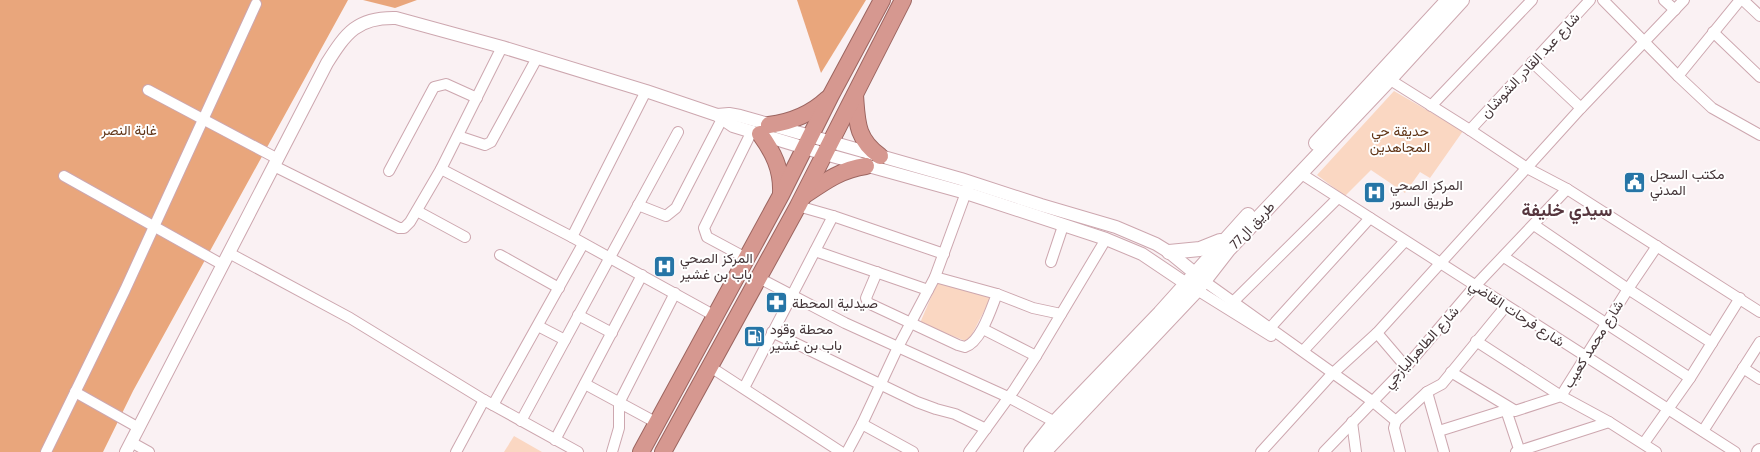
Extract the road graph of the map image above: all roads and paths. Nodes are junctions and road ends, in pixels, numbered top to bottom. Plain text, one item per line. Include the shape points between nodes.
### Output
1 (882, 0) edge
2 (903, 0) edge
3 (1448, 0) edge
4 (1462, 0) edge
5 (1532, 0) edge
6 (1590, 0) edge
7 (1603, 0) edge
8 (1664, 0) edge
9 (1684, 0) edge
10 (1740, 0) edge
11 (1743, 0) edge
12 (256, 4) dead end
13 (1674, 10) junction
14 (1760, 16) edge
15 (1713, 32) junction
16 (1645, 42) junction
17 (502, 47) junction
18 (537, 58) junction
19 (1532, 62) junction
20 (1678, 76) junction
21 (1384, 77) junction
22 (1760, 77) edge
23 (148, 90) dead end
24 (646, 91) junction
25 (831, 95) junction
26 (855, 95) junction
27 (477, 98) junction
28 (1431, 106) junction
29 (1581, 108) junction
30 (719, 117) junction
31 (203, 119) junction
32 (760, 130) junction
33 (1470, 130) junction
34 (678, 132) dead end
35 (1760, 135) edge
36 (458, 136) junction
37 (808, 142) junction
38 (827, 148) junction
39 (880, 156) junction
40 (276, 162) junction
41 (866, 166) junction
42 (1527, 168) junction
43 (441, 169) junction
44 (389, 172) dead end
45 (1300, 173) junction
46 (64, 176) dead end
47 (968, 187) junction
48 (1567, 189) junction
49 (781, 196) junction
50 (1338, 198) junction
51 (801, 201) junction
52 (638, 205) junction
53 (417, 212) junction
54 (833, 216) junction
55 (1370, 218) junction
56 (1534, 225) junction
57 (1063, 226) junction
58 (154, 227) junction
59 (465, 237) dead end
60 (572, 237) junction
61 (1226, 238) junction
62 (1106, 239) junction
63 (1405, 241) junction
64 (583, 244) junction
65 (1657, 246) junction
66 (815, 251) junction
67 (1169, 252) junction
68 (229, 254) junction
69 (944, 254) junction
70 (500, 255) dead end
71 (1504, 257) junction
72 (609, 258) junction
73 (746, 258) junction
74 (1051, 262) dead end
75 (1440, 264) junction
76 (223, 265) junction
77 (877, 272) junction
78 (642, 275) junction
79 (936, 277) junction
80 (759, 278) junction
81 (1196, 282) junction
82 (1475, 286) junction
83 (559, 288) junction
84 (1628, 289) junction
85 (928, 290) junction
86 (675, 293) junction
87 (997, 294) junction
88 (791, 295) junction
89 (1740, 298) junction
90 (1233, 302) junction
91 (1506, 306) junction
92 (1760, 312) edge
93 (1061, 314) junction
94 (578, 315) junction
95 (715, 316) junction
96 (911, 323) junction
97 (1607, 324) junction
98 (538, 326) junction
99 (1270, 328) junction
100 (983, 329) junction
101 (772, 332) junction
102 (612, 333) junction
103 (1376, 333) junction
104 (565, 340) junction
105 (1476, 341) junction
106 (1760, 342) edge
107 (1712, 343) junction
108 (898, 347) junction
109 (1303, 351) junction
110 (1036, 356) junction
111 (1586, 357) junction
112 (709, 366) junction
113 (1406, 367) junction
114 (1743, 368) junction
115 (1451, 372) junction
116 (1333, 374) junction
117 (1690, 378) junction
118 (1760, 379) edge
119 (585, 384) junction
120 (880, 384) junction
121 (744, 388) junction
122 (75, 392) junction
123 (1427, 392) junction
124 (1561, 396) junction
125 (1008, 397) junction
126 (1372, 401) junction
127 (489, 402) junction
128 (619, 403) junction
129 (1511, 410) junction
130 (1669, 410) junction
131 (521, 421) junction
132 (1396, 421) junction
133 (1055, 422) junction
134 (1352, 422) junction
135 (1609, 422) junction
136 (657, 423) junction
137 (862, 424) junction
138 (139, 428) junction
139 (986, 429) junction
140 (1439, 431) junction
141 (1703, 431) junction
142 (555, 440) junction
143 (129, 447) edge
144 (1649, 449) edge
145 (46, 452) edge
146 (149, 452) edge
147 (456, 452) edge
148 (578, 452) edge
149 (612, 452) edge
150 (641, 452) edge
151 (663, 452) edge
152 (841, 452) edge
153 (847, 452) edge
154 (913, 452) edge
155 (969, 452) edge
156 (1031, 452) edge
157 (1044, 452) edge
158 (1261, 452) edge
159 (1324, 452) edge
160 (1356, 452) edge
161 (1400, 452) edge
162 (1444, 452) edge
163 (1518, 452) edge
164 (1735, 452) edge

1 - 25 highway
2 - 26 highway
3 - 21 main road, طريق ال77
4 - 21 main road, طريق ال77
5 - 28 street
6 - 19 street, شارع عبد القادر الشوشان
7 - 16 street
8 - 13 street
9 - 13 street
10 - 15 street
11 - 14 street
12 - 31 street
13 - 16 street
15 - 20 street
15 - 22 street
16 - 20 street
16 - 29 street
17 - 18 street
17 - 27 street
17 - 40 street via 396,18 371,20 359,26 343,38 327,63
18 - 24 street
18 - 36 street via 491,142 485,145
19 - 29 street
19 - 33 street, شارع عبد القادر الشوشان
20 - 35 street via 1712,108
21 - 28 street
21 - 45 main road, طريق ال77
21 - 61 main road
23 - 31 street
24 - 30 street
24 - 60 street
25 - 32 highway via 816,108 798,118
25 - 37 highway
26 - 38 highway
26 - 39 highway via 860,134 868,146
27 - 36 street
27 - 44 street via 446,84 434,87
28 - 33 street
29 - 42 street
30 - 32 street via 733,126
30 - 32 street via 734,115
30 - 52 street via 676,208 666,216
31 - 40 street
31 - 58 street
32 - 37 street
32 - 49 highway via 775,156 781,182
32 - 73 street via 704,228 707,237
33 - 42 street
34 - 52 street
36 - 43 street
37 - 38 street
37 - 49 highway
38 - 39 street
38 - 41 street
38 - 51 highway
39 - 47 street
40 - 53 street via 399,228 408,225
40 - 68 street
41 - 47 street
41 - 51 highway via 850,168 836,174
42 - 48 street
42 - 75 street
43 - 53 street
43 - 60 street
45 - 50 street, شارع فرحات القاضي
45 - 81 main road, طريق ال77
46 - 58 street
47 - 57 street
47 - 67 street via 1116,227
47 - 69 street
48 - 56 street, شارع الطاهراليازجي
48 - 65 street
49 - 73 highway
50 - 55 street, شارع فرحات القاضي
50 - 90 street
51 - 54 street
51 - 80 highway
52 - 72 street
53 - 59 street
54 - 66 street
54 - 69 street
55 - 63 street, شارع فرحات القاضي
55 - 99 street
56 - 71 street, شارع الطاهراليازجي
56 - 84 street
57 - 62 street
57 - 74 street
58 - 76 street
58 - 122 street
60 - 64 street
61 - 67 main road via 1200,249
61 - 81 main road
62 - 81 street
62 - 93 street
63 - 75 street, شارع فرحات القاضي
63 - 109 street
64 - 72 street
64 - 83 street
65 - 84 street, شارع محمد كعيب
65 - 89 street
66 - 77 street
66 - 88 street
67 - 81 street
68 - 76 street
68 - 127 street via 350,318
69 - 79 street
70 - 83 street
71 - 82 street, شارع الطاهراليازجي
71 - 97 street
72 - 78 street
72 - 94 street
73 - 95 highway
75 - 82 street, شارع فرحات القاضي
75 - 103 street
76 - 138 street
77 - 85 street
77 - 96 street via 866,300
78 - 86 street
78 - 102 street
79 - 85 street
79 - 87 street
80 - 88 street
80 - 112 highway
81 - 90 street
81 - 116 street
81 - 133 main road
81 - 157 main road, طريق ال77
82 - 91 street, شارع فرحات القاضي
82 - 113 street, شارع الطاهراليازجي
83 - 98 street
84 - 97 street, شارع محمد كعيب
84 - 107 street
85 - 96 street
86 - 95 street
86 - 128 street
87 - 93 street via 1033,308
87 - 100 street
88 - 101 street
88 - 108 street
89 - 92 street
89 - 107 street
90 - 99 street
91 - 105 street
91 - 111 street, شارع فرحات القاضي
93 - 110 street
94 - 102 street
94 - 104 street
95 - 136 highway
96 - 100 street via 965,347 973,343
96 - 108 street
97 - 111 street, شارع محمد كعيب
97 - 117 street
98 - 104 street
98 - 127 street
99 - 109 street
100 - 110 street
101 - 120 street
101 - 121 street
102 - 119 street
103 - 113 street
103 - 116 street
104 - 131 street
105 - 115 street
105 - 124 street
106 - 114 street
107 - 117 street
108 - 120 street
108 - 125 street
109 - 116 street
110 - 125 street
111 - 124 street, شارع محمد كعيب
111 - 130 street, شارع فرحات القاضي
112 - 121 street
112 - 151 highway
113 - 126 street, شارع الطاهراليازجي
114 - 118 street
114 - 141 street
115 - 123 street via 1442,384
115 - 129 street
116 - 126 street
116 - 158 street
117 - 130 street
119 - 128 street
119 - 142 street
120 - 137 street
120 - 139 street via 928,407 955,414
121 - 152 street
122 - 138 street
122 - 145 street
123 - 132 street
123 - 140 street
124 - 129 street, شارع محمد كعيب
124 - 135 street
125 - 133 street
125 - 139 street
126 - 132 street
126 - 134 street, شارع الطاهراليازجي
127 - 131 street
127 - 147 street
128 - 136 street
128 - 149 street via 619,428
129 - 140 street, شارع محمد كعيب
129 - 163 street
130 - 141 street, شارع فرحات القاضي
130 - 144 street
131 - 142 street
132 - 161 street via 1394,428
133 - 156 main road
134 - 159 street, شارع الطاهراليازجي
134 - 160 street
135 - 144 street
135 - 163 street
136 - 150 highway
137 - 153 street
137 - 154 street
138 - 143 street
139 - 155 street
140 - 162 street
141 - 164 street, شارع فرحات القاضي
142 - 148 street
143 - 146 street

